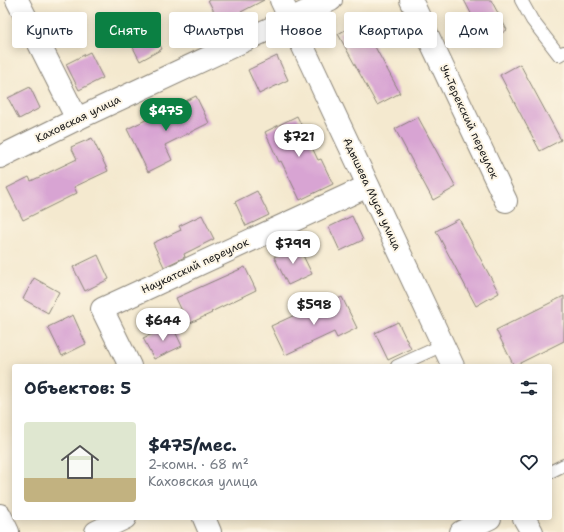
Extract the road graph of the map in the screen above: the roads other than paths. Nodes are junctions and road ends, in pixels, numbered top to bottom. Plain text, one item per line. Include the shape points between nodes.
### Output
1 (17, 0) edge
2 (331, 0) edge
3 (411, 0) edge
4 (521, 0) edge
5 (285, 9) edge
6 (562, 57) edge
7 (77, 119) junction
8 (0, 157) edge
9 (368, 186) junction
10 (506, 200) dead end
11 (443, 345) junction
12 (129, 364) edge
13 (401, 364) edge
14 (451, 364) edge
15 (564, 464) edge
16 (552, 471) edge
17 (0, 515) edge
18 (121, 520) edge
19 (205, 520) edge
20 (486, 520) edge
21 (525, 520) edge
22 (8, 532) edge
23 (96, 532) edge
24 (210, 532) edge
25 (461, 532) edge
26 (532, 532) edge

1 - 7 street
2 - 5 street, Каховская улица
3 - 10 street, Уч-Терекский переулок
4 - 6 lane via 532,20
5 - 7 street, Каховская улица
5 - 9 street, Адышева Мусы улица
7 - 8 street, Каховская улица
9 - 11 street, Адышева Мусы улица
9 - 12 street, Наукатский переулок via 102,310
11 - 13 lane
11 - 14 street, Адышева Мусы улица
15 - 16 lane
17 - 22 street
18 - 23 street
19 - 24 street
20 - 25 street
21 - 26 street

